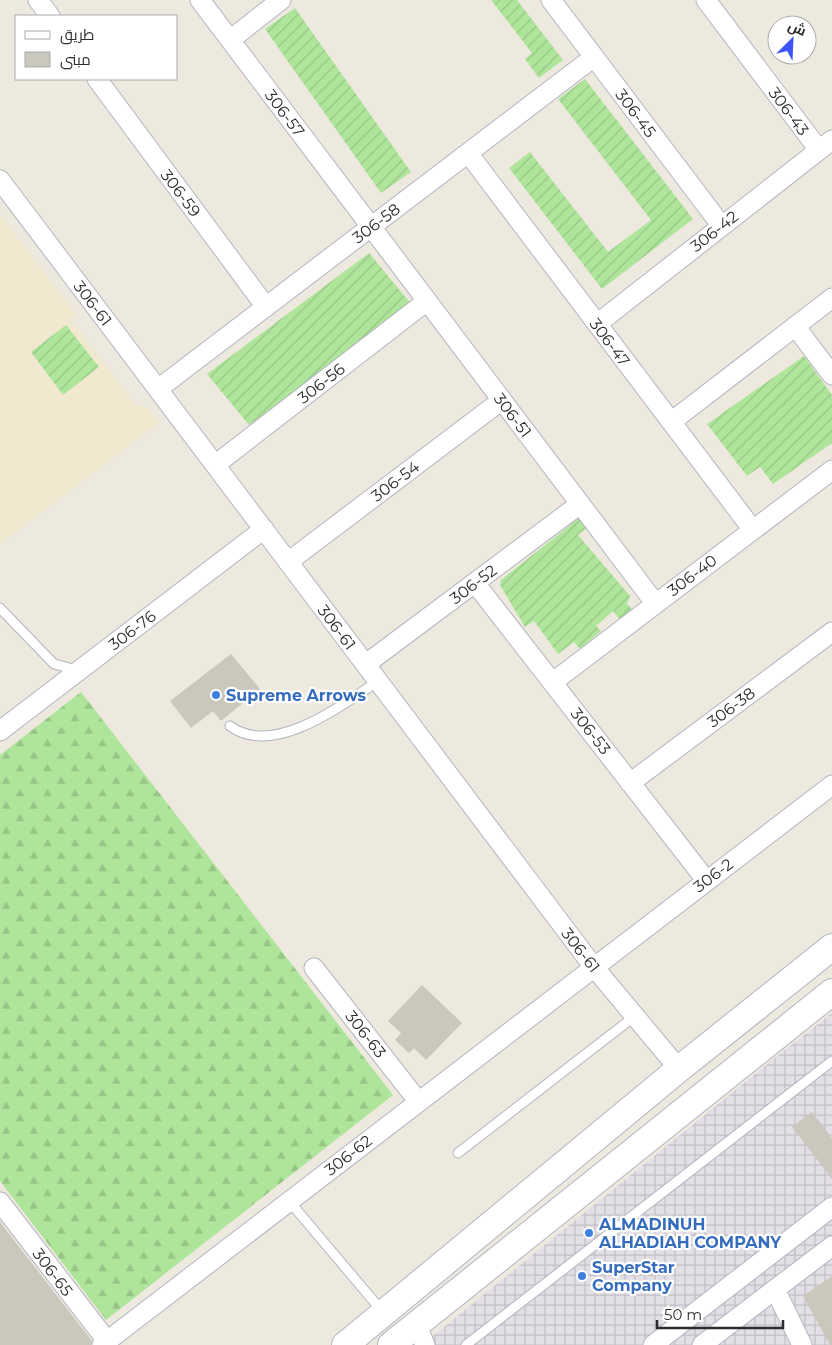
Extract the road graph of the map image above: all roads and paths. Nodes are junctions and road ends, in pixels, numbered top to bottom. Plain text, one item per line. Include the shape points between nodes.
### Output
1 (38, 0) edge
2 (200, 0) edge
3 (281, 0) edge
4 (551, 0) edge
5 (706, 0) edge
6 (49, 15) edge
7 (230, 40) junction
8 (594, 57) junction
9 (97, 80) edge
10 (825, 145) edge
11 (468, 153) junction
12 (0, 180) edge
13 (722, 225) junction
14 (371, 227) junction
15 (832, 298) edge
16 (427, 301) junction
17 (266, 307) junction
18 (597, 324) junction
19 (795, 326) junction
20 (832, 375) edge
21 (158, 389) junction
22 (502, 400) junction
23 (671, 422) junction
24 (216, 465) junction
25 (832, 470) edge
26 (580, 504) junction
27 (264, 529) junction
28 (752, 530) junction
29 (288, 562) junction
30 (475, 582) junction
31 (655, 603) junction
32 (0, 608) edge
33 (832, 632) edge
34 (366, 664) junction
35 (78, 671) junction
36 (378, 681) junction
37 (553, 682) junction
38 (230, 726) dead end
39 (0, 731) edge
40 (630, 782) junction
41 (832, 785) edge
42 (706, 880) junction
43 (832, 947) edge
44 (593, 966) junction
45 (314, 968) dead end
46 (832, 992) edge
47 (635, 1016) junction
48 (832, 1061) edge
49 (679, 1069) junction
50 (418, 1101) junction
51 (458, 1153) dead end
52 (289, 1201) junction
53 (0, 1202) edge
54 (832, 1206) edge
55 (832, 1246) edge
56 (775, 1289) junction
57 (384, 1313) junction
58 (421, 1335) edge
59 (104, 1343) edge
60 (394, 1344) edge
61 (345, 1345) edge
62 (466, 1345) edge
63 (653, 1345) edge
64 (702, 1345) edge
65 (802, 1345) edge

1 - 6 street
2 - 7 street, 306-57
3 - 7 street
4 - 8 street, 306-45
5 - 10 street, 306-43
7 - 14 street, 306-57
8 - 11 street, 306-58
8 - 13 street, 306-45
9 - 17 street, 306-59
10 - 13 street, 306-42
11 - 14 street, 306-58
11 - 18 street, 306-47
12 - 21 street, 306-61
13 - 18 street, 306-42
14 - 16 street, 306-51
14 - 17 street, 306-58
15 - 19 street
16 - 22 street, 306-51
16 - 24 street, 306-56
17 - 21 street, 306-58
18 - 23 street, 306-47
19 - 20 street
19 - 23 street
21 - 24 street, 306-61
22 - 26 street, 306-51
22 - 29 street, 306-54
23 - 28 street, 306-47
24 - 27 street, 306-61
25 - 28 street, 306-40
26 - 30 street, 306-52
26 - 31 street, 306-51
27 - 29 street, 306-61
27 - 35 street, 306-76
28 - 31 street, 306-40
29 - 34 street, 306-61
30 - 34 street, 306-52
30 - 37 street, 306-53
31 - 37 street, 306-40
32 - 35 lane via 54,664
33 - 40 street, 306-38
34 - 36 street, 306-61
35 - 39 street, 306-76
36 - 38 lane via 324,714 282,734 250,736
36 - 44 street, 306-61
37 - 40 street, 306-53
40 - 42 street, 306-53
41 - 42 street, 306-2
42 - 44 street, 306-2
43 - 49 street
44 - 47 street, 306-61
44 - 50 street, 306-62
45 - 50 street, 306-63
46 - 58 street
47 - 49 street, 306-61
47 - 51 lane
48 - 62 lane
49 - 57 street
50 - 52 street, 306-62
52 - 57 lane
52 - 59 street, 306-62
53 - 59 street, 306-65
54 - 63 street
55 - 56 street
56 - 64 street
56 - 65 street
57 - 61 street
58 - 60 street

